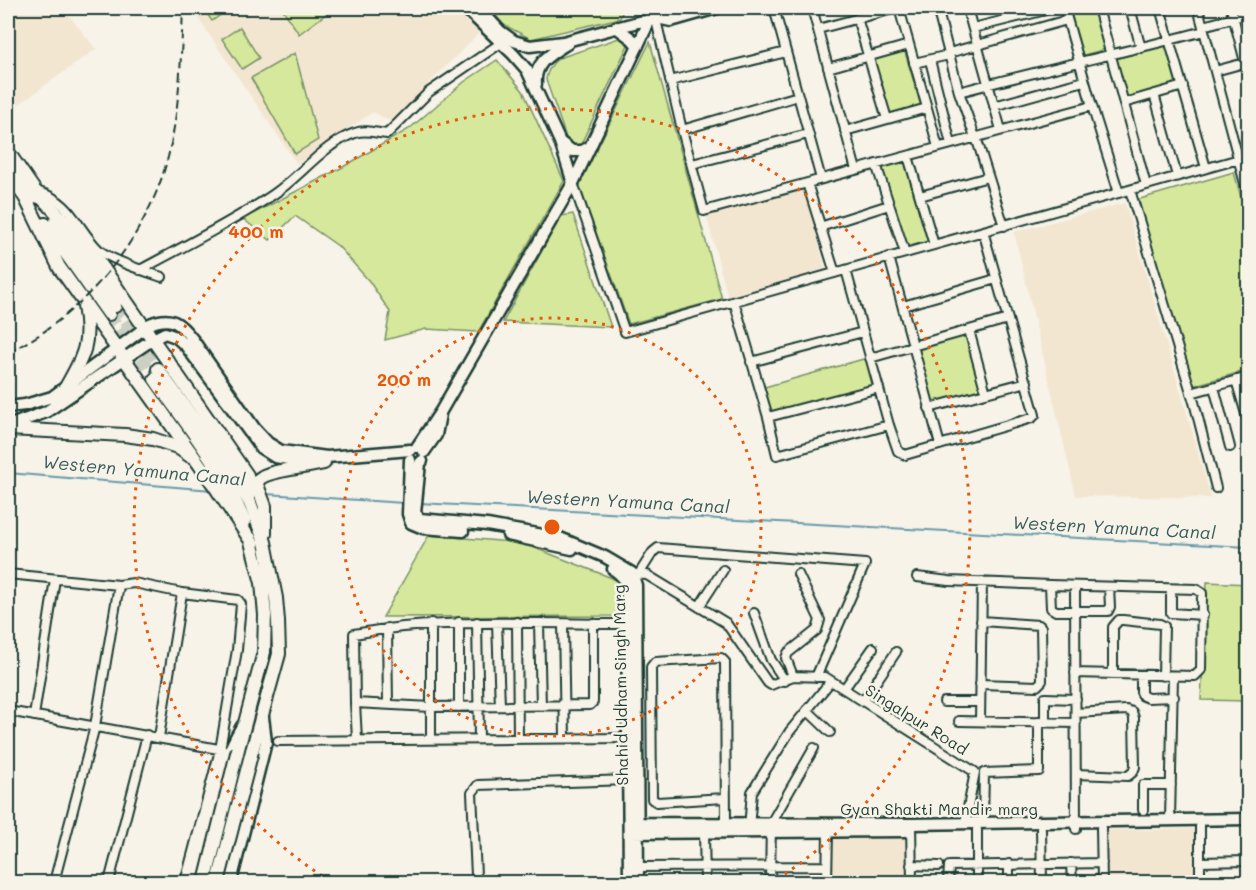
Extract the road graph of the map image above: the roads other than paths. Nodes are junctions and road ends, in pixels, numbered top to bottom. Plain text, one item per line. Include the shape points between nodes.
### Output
1 (465, 8) edge
2 (479, 8) edge
3 (652, 8) edge
4 (689, 8) edge
5 (717, 8) edge
6 (774, 8) edge
7 (812, 8) edge
8 (898, 8) edge
9 (938, 8) edge
10 (968, 8) edge
11 (1054, 8) edge
12 (1064, 8) edge
13 (1098, 8) edge
14 (1130, 8) edge
15 (1160, 8) edge
16 (1198, 8) edge
17 (1231, 8) edge
18 (1248, 14) edge
19 (857, 18) junction
20 (1234, 18) junction
21 (655, 20) junction
22 (1067, 21) junction
23 (616, 27) junction
24 (974, 28) junction
25 (818, 29) junction
26 (1204, 29) junction
27 (576, 39) junction
28 (1169, 41) junction
29 (501, 43) junction
30 (909, 45) junction
31 (977, 45) junction
32 (638, 46) junction
33 (1141, 48) junction
34 (786, 52) junction
35 (949, 54) junction
36 (1110, 54) junction
37 (869, 56) junction
38 (930, 60) junction
39 (1078, 61) junction
40 (1247, 62) edge
41 (914, 63) junction
42 (828, 68) junction
43 (1215, 71) junction
44 (670, 81) junction
45 (1084, 81) junction
46 (988, 84) junction
47 (1183, 86) junction
48 (960, 92) junction
49 (1154, 94) junction
50 (538, 96) junction
51 (798, 96) junction
52 (1124, 103) junction
53 (994, 106) junction
54 (1092, 106) junction
55 (927, 108) junction
56 (886, 119) junction
57 (682, 130) junction
58 (1001, 130) junction
59 (845, 131) junction
60 (808, 135) junction
61 (975, 137) junction
62 (560, 142) junction
63 (951, 144) junction
64 (591, 146) junction
65 (938, 147) junction
66 (8, 152) edge
67 (908, 156) junction
68 (1239, 159) junction
69 (692, 164) junction
70 (876, 164) junction
71 (1206, 168) junction
72 (856, 170) junction
73 (8, 173) edge
74 (1177, 176) junction
75 (988, 177) junction
76 (821, 179) junction
77 (573, 183) junction
78 (807, 183) junction
79 (1146, 185) junction
80 (1130, 190) junction
81 (1119, 193) junction
82 (30, 194) junction
83 (1248, 195) edge
84 (920, 196) junction
85 (889, 205) junction
86 (820, 226) junction
87 (1004, 226) junction
88 (983, 231) junction
89 (934, 245) junction
90 (905, 253) junction
91 (889, 257) junction
92 (140, 270) junction
93 (846, 270) junction
94 (835, 273) junction
95 (162, 277) dead end
96 (996, 279) junction
97 (83, 301) junction
98 (734, 301) junction
99 (903, 306) junction
100 (112, 310) tunnel mouth
101 (1008, 319) junction
102 (145, 328) junction
103 (969, 330) junction
104 (863, 332) junction
105 (153, 339) junction
106 (912, 346) junction
107 (121, 354) junction
108 (870, 358) junction
109 (751, 362) junction
110 (1248, 377) edge
111 (1236, 380) junction
112 (1027, 382) junction
113 (66, 387) junction
114 (879, 387) junction
115 (1214, 387) junction
116 (986, 393) junction
117 (1191, 393) junction
118 (9, 406) edge
119 (929, 408) junction
120 (768, 417) junction
121 (1248, 421) edge
122 (889, 425) junction
123 (8, 428) edge
124 (940, 445) junction
125 (1230, 447) dead end
126 (415, 455) junction
127 (198, 463) junction
128 (324, 463) junction
129 (220, 484) junction
130 (248, 485) junction
131 (1216, 488) dead end
132 (259, 543) junction
133 (723, 570) dead end
134 (8, 574) edge
135 (631, 574) junction
136 (798, 574) dead end
137 (917, 577) dead end
138 (55, 579) junction
139 (982, 582) junction
140 (119, 585) junction
141 (1050, 585) junction
142 (1075, 586) junction
143 (1109, 588) junction
144 (1171, 590) junction
145 (182, 593) junction
146 (699, 607) junction
147 (1076, 609) junction
148 (754, 614) dead end
149 (1203, 615) junction
150 (981, 621) junction
151 (459, 622) junction
152 (477, 622) junction
153 (517, 622) junction
154 (539, 622) junction
155 (431, 623) junction
156 (497, 623) junction
157 (592, 623) junction
158 (563, 624) junction
159 (627, 624) junction
160 (387, 628) junction
161 (873, 648) dead end
162 (896, 652) dead end
163 (1075, 672) junction
164 (1113, 674) junction
165 (1141, 675) junction
166 (793, 676) junction
167 (1162, 676) junction
168 (1173, 676) junction
169 (816, 677) junction
170 (784, 681) junction
171 (831, 681) junction
172 (980, 684) junction
173 (844, 689) junction
174 (1173, 697) junction
175 (1076, 699) junction
176 (863, 701) junction
177 (944, 702) dead end
178 (980, 702) junction
179 (355, 703) junction
180 (388, 704) junction
181 (565, 705) junction
182 (478, 706) junction
183 (500, 706) junction
184 (517, 706) junction
185 (541, 706) junction
186 (431, 707) junction
187 (459, 707) junction
188 (807, 710) junction
189 (8, 711) edge
190 (1076, 713) junction
191 (34, 716) junction
192 (263, 717) junction
193 (959, 721) dead end
194 (980, 721) junction
195 (1042, 722) junction
196 (1076, 723) junction
197 (95, 726) junction
198 (830, 732) dead end
199 (147, 735) junction
200 (159, 737) junction
201 (479, 738) junction
202 (518, 738) junction
203 (565, 738) junction
204 (633, 738) junction
205 (357, 739) junction
206 (431, 739) junction
207 (278, 741) dead end
208 (814, 748) dead end
209 (229, 750) junction
210 (1076, 774) junction
211 (629, 780) junction
212 (1171, 785) junction
213 (725, 798) junction
214 (1143, 810) dead end
215 (1248, 819) edge
216 (1170, 820) junction
217 (726, 823) junction
218 (965, 823) junction
219 (1076, 825) junction
220 (1248, 826) edge
221 (980, 827) junction
222 (1200, 827) junction
223 (633, 828) junction
224 (749, 828) junction
225 (771, 828) junction
226 (911, 828) junction
227 (1101, 828) junction
228 (1041, 829) junction
229 (704, 832) junction
230 (828, 832) junction
231 (1248, 861) edge
232 (1200, 862) junction
233 (1071, 863) junction
234 (1102, 863) junction
235 (977, 864) junction
236 (1009, 864) junction
237 (1042, 864) junction
238 (911, 865) junction
239 (770, 866) junction
240 (828, 866) junction
241 (939, 866) dead end
242 (638, 867) junction
243 (705, 867) junction
244 (476, 875) dead end
245 (54, 882) edge
246 (109, 882) edge
247 (186, 882) edge
248 (193, 882) edge
249 (205, 882) edge
250 (218, 882) edge
251 (231, 882) edge
252 (629, 882) edge
253 (638, 882) edge
254 (705, 882) edge
255 (770, 882) edge
256 (827, 882) edge
257 (912, 882) edge
258 (948, 882) edge
259 (977, 882) edge
260 (1009, 882) edge
261 (1042, 882) edge
262 (1072, 882) edge
263 (1102, 882) edge
264 (1200, 882) edge

1 - 29 street
2 - 27 street via 514,41 530,46
3 - 21 street
4 - 21 street
5 - 21 street via 670,21
6 - 34 street
7 - 25 street
8 - 19 street
8 - 30 street
9 - 35 street
10 - 24 street
11 - 24 street
12 - 22 street
13 - 36 street
14 - 33 street
15 - 28 street
16 - 26 street
17 - 20 street
18 - 20 street
19 - 25 street
19 - 37 street
20 - 26 street
20 - 40 street
21 - 23 street
21 - 32 street
21 - 44 street
22 - 31 street
22 - 39 street
23 - 27 street
23 - 32 street
24 - 31 street
25 - 42 street
26 - 28 street
26 - 43 street
27 - 50 street via 541,63 535,74
28 - 33 street
28 - 47 street
29 - 50 street via 527,70
29 - 92 street via 429,92 387,134 364,130 354,133 321,154 273,195
30 - 37 street
30 - 41 street
31 - 35 street
31 - 46 street
32 - 64 street
33 - 36 street
34 - 44 street
34 - 51 street
35 - 38 street
35 - 48 street
36 - 39 street
36 - 52 street
37 - 42 street
37 - 56 street
38 - 41 street
38 - 63 street
39 - 45 street
39 - 46 street
40 - 43 street
41 - 55 street
42 - 59 street
43 - 68 street
44 - 57 street
45 - 53 street
45 - 54 street
46 - 48 street
46 - 53 street
47 - 49 street
47 - 71 street
48 - 61 street
49 - 52 street
49 - 74 street
50 - 62 street
51 - 57 street
51 - 60 street
52 - 79 street
53 - 58 street
54 - 58 street
54 - 81 street
55 - 56 street
55 - 65 street
56 - 59 street
57 - 69 street
58 - 61 street
59 - 72 street
60 - 69 street
60 - 76 street
61 - 63 street
61 - 75 street
62 - 64 street via 572,152
62 - 77 street
63 - 65 street
64 - 77 street
65 - 67 street
66 - 82 main road
67 - 70 street
67 - 84 street
68 - 71 street
68 - 83 street
69 - 78 street via 704,211
70 - 72 street
70 - 85 street
71 - 74 street
72 - 76 street
73 - 82 main road
74 - 79 street
75 - 84 street
75 - 87 street
76 - 78 street
77 - 98 street via 626,332
77 - 126 street
78 - 86 street
79 - 80 street
80 - 81 street
80 - 117 street
81 - 87 street
82 - 92 street via 52,196 69,210 100,250
82 - 97 main road via 59,267
82 - 100 main road
82 - 102 main road via 85,242
84 - 89 street
85 - 86 street
85 - 90 street
86 - 94 street
87 - 88 street
88 - 89 street
88 - 96 street
89 - 90 street
90 - 91 street
91 - 93 street
91 - 99 street
92 - 95 street
93 - 94 street
93 - 104 street
94 - 98 street
96 - 99 street
96 - 101 street
97 - 107 main road
97 - 113 main road via 88,334 84,352
98 - 109 street
99 - 106 street
101 - 103 street
101 - 112 street
102 - 105 main road
102 - 107 street
102 - 126 street via 162,319 183,327 255,429 281,451 327,456
103 - 106 street
103 - 116 street
104 - 108 street
104 - 109 street
105 - 107 street
105 - 128 street via 165,333 186,346 261,448 275,457
105 - 130 main road via 247,475
106 - 108 street
106 - 119 street
107 - 113 street
107 - 123 street via 46,411
107 - 127 main road
108 - 114 street
109 - 120 street
110 - 111 street
111 - 115 street
111 - 121 street
112 - 116 street
112 - 124 street via 1034,417
113 - 118 street via 52,397
114 - 120 street
114 - 122 street
115 - 117 street
115 - 125 street
116 - 119 street
117 - 131 street
119 - 124 street
120 - 122 street via 777,455
122 - 124 street via 902,454
123 - 127 main road via 153,439 177,447
126 - 128 street
126 - 135 street, Shahid Udham Singh Marg via 420,463 411,523 423,528 486,532 562,546
127 - 129 main road
128 - 130 main road via 262,476
129 - 130 main road via 154,371
129 - 132 main road
130 - 132 main road
130 - 132 main road via 266,506
132 - 192 main road via 276,598 279,654
132 - 209 main road via 264,652 247,718
133 - 146 street
134 - 138 street
135 - 146 street via 647,575
135 - 159 street, Shahid Udham Singh Marg via 625,580
135 - 169 street via 658,548 865,564
135 - 204 street, Shahid Udham Singh Marg via 636,585
136 - 166 street via 820,620 817,630 788,653 786,658
137 - 139 street
138 - 140 street
138 - 191 street
139 - 141 street
139 - 150 street
140 - 145 street via 134,583
140 - 197 street
141 - 142 street
141 - 147 street via 1051,608
142 - 143 street
142 - 147 street
143 - 144 street
143 - 147 street via 1108,610
144 - 149 street via 1199,590
144 - 149 street via 1172,613
145 - 200 street
145 - 209 street via 234,599 241,604
146 - 170 street via 726,623 768,683 774,686
147 - 163 street
148 - 170 street via 771,660
149 - 168 street via 1200,672 1195,676
150 - 172 street
150 - 172 street via 1039,625 1042,681 1037,686
151 - 152 street
151 - 155 street
151 - 187 street
152 - 156 street
152 - 182 street
153 - 154 street
153 - 156 street
153 - 184 street
154 - 158 street
154 - 185 street
155 - 160 street
155 - 186 street
156 - 183 street
157 - 158 street
157 - 159 street
157 - 181 street via 593,702
158 - 181 street
159 - 204 street, Shahid Udham Singh Marg
160 - 179 street via 353,636
160 - 180 street
161 - 173 street
162 - 176 street
163 - 164 street
163 - 175 street
164 - 165 street
164 - 167 street via 1113,627 1123,620 1164,626
165 - 167 street
165 - 174 street via 1143,696
166 - 169 street, Singalpur Road
166 - 170 street
167 - 168 street
168 - 174 street
169 - 171 street, Singalpur Road
171 - 173 street, Singalpur Road
171 - 188 street
172 - 178 street
173 - 176 street, Singalpur Road
174 - 212 street
175 - 190 street
175 - 195 street via 1045,698
176 - 218 street, Singalpur Road via 975,772
177 - 178 street
178 - 194 street
179 - 180 street
179 - 205 street
180 - 186 street
181 - 185 street
181 - 203 street
182 - 183 street
182 - 187 street
182 - 201 street
183 - 184 street
184 - 185 street
184 - 202 street
186 - 187 street
186 - 206 street
188 - 198 street
188 - 224 street via 752,792
189 - 191 street
190 - 196 street
190 - 210 street via 1132,712 1135,766 1128,776
191 - 197 street
192 - 250 main road, bridge
192 - 251 street via 266,761
193 - 194 street
194 - 195 street
195 - 196 street
195 - 221 street via 1039,771 984,773
196 - 210 street
197 - 199 street
197 - 245 street
199 - 200 street
199 - 246 street
200 - 209 street
201 - 202 street
201 - 206 street
202 - 203 street
203 - 204 street
204 - 211 street, Shahid Udham Singh Marg
204 - 223 street, Shahid Udham Singh Marg
205 - 206 street
205 - 207 street
208 - 225 street
209 - 247 street
209 - 248 street
209 - 249 main road, bridge
210 - 219 street
211 - 223 street, Shahid Udham Singh Marg
211 - 244 street via 478,785 472,793
212 - 214 street via 1143,784
212 - 216 street
213 - 213 street via 725,662 721,658 655,662 651,667 652,799 657,802
213 - 217 street
215 - 216 street, Gyan Shakti Mandir marg
216 - 219 street, Gyan Shakti Mandir marg
217 - 223 street, Gyan Shakti Mandir marg
217 - 224 street, Gyan Shakti Mandir marg
218 - 221 street, Gyan Shakti Mandir marg
218 - 226 street, Gyan Shakti Mandir marg
219 - 221 street, Gyan Shakti Mandir marg
219 - 227 street, Gyan Shakti Mandir marg
219 - 228 street, Gyan Shakti Mandir marg
220 - 222 street, Gyan Shakti Mandir marg
221 - 226 street, Gyan Shakti Mandir marg
221 - 228 street, Gyan Shakti Mandir marg
221 - 235 street
222 - 227 street, Gyan Shakti Mandir marg
222 - 232 street
223 - 229 street, Gyan Shakti Mandir marg
223 - 242 street, Shahid Udham Singh Marg
223 - 252 street, Shahid Udham Singh Marg
224 - 225 street, Gyan Shakti Mandir marg
224 - 229 street, Gyan Shakti Mandir marg
225 - 226 street, Gyan Shakti Mandir marg
225 - 230 street, Gyan Shakti Mandir marg
225 - 239 street
226 - 230 street, Gyan Shakti Mandir marg
226 - 238 street
227 - 234 street
228 - 237 street
229 - 243 street
230 - 240 street
231 - 232 street
232 - 264 street
233 - 234 street
233 - 237 street
233 - 262 street
234 - 263 street
235 - 236 street
235 - 258 street via 949,866
235 - 259 street
236 - 237 street
236 - 260 street
237 - 261 street
238 - 241 street
238 - 257 street
239 - 240 street
239 - 243 street
239 - 255 street
240 - 256 street
242 - 243 street
242 - 253 street, Shahid Udham Singh Marg
243 - 254 street

